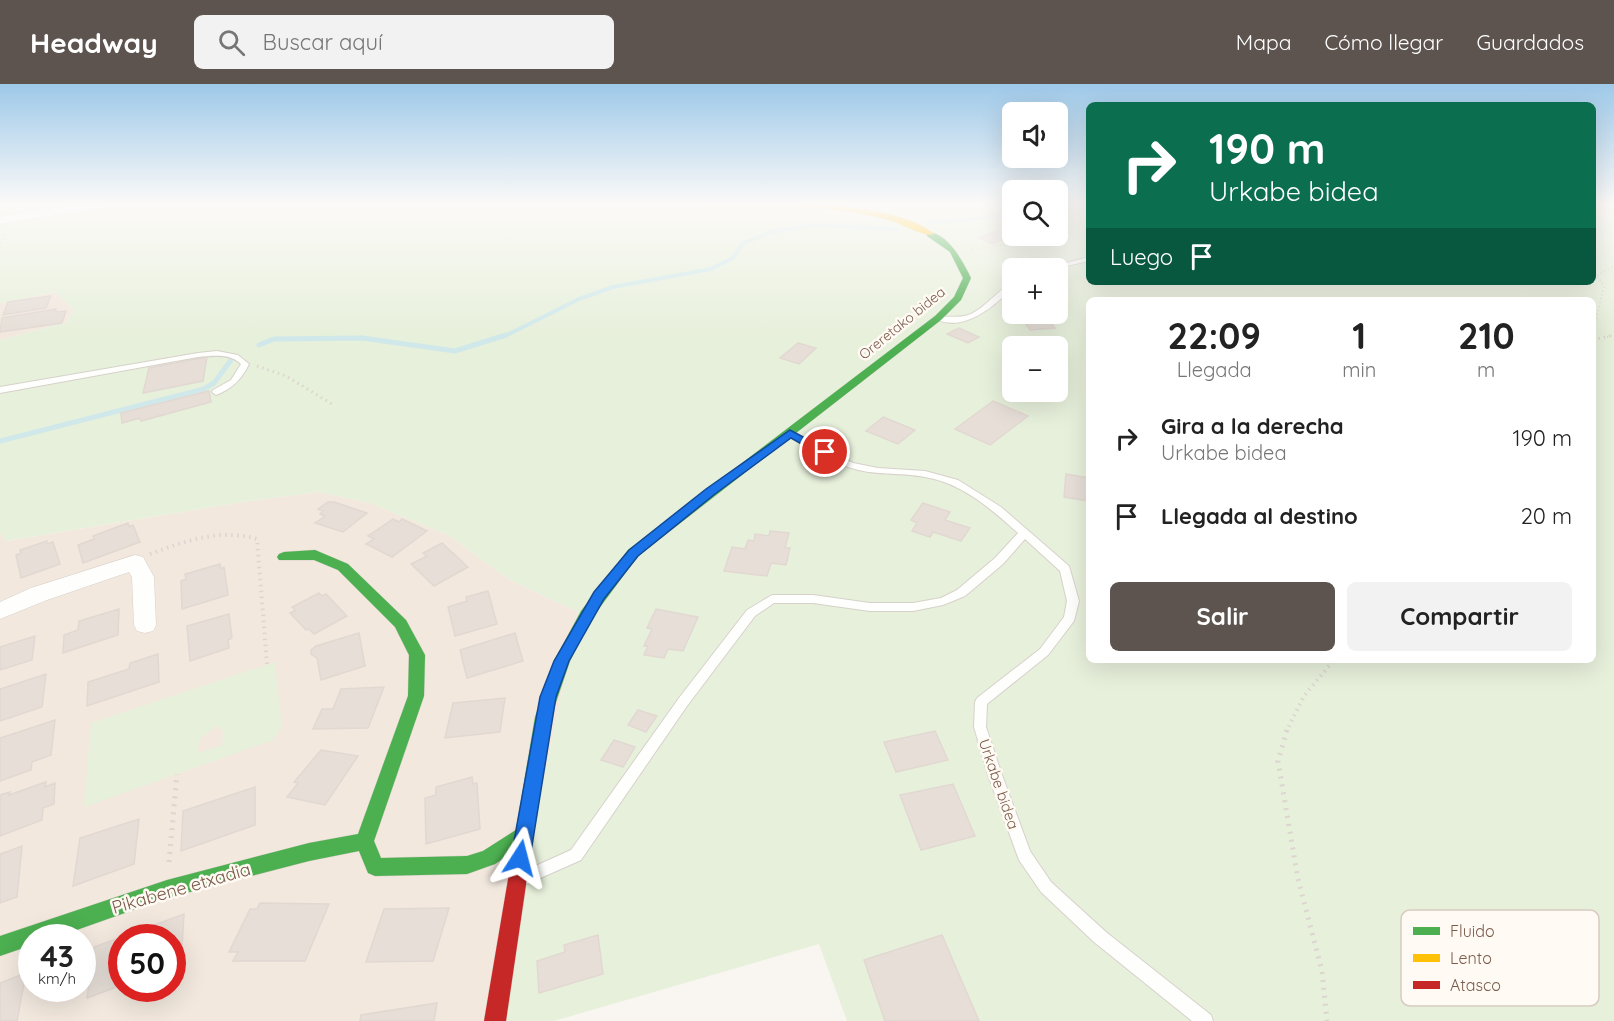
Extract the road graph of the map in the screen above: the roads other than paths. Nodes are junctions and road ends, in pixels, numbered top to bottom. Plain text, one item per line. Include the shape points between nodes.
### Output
1 (950, 248) edge
2 (1086, 260) edge
3 (1068, 264) edge
4 (1002, 293) edge
5 (938, 318) junction
6 (0, 390) edge
7 (216, 392) dead end
8 (790, 433) junction
9 (1024, 533) junction
10 (284, 557) dead end
11 (0, 611) edge
12 (145, 625) dead end
13 (524, 835) junction
14 (365, 841) junction
15 (517, 881) junction
16 (0, 946) edge
17 (495, 1021) edge
18 (1204, 1021) edge

1 - 5 main road, Oreretako bidea via 967,278 958,298
2 - 3 lane
4 - 5 lane via 974,314 958,320
5 - 8 main road, Oreretako bidea
6 - 7 lane via 198,355 218,353 240,358 245,364 240,375 231,386
8 - 9 lane, Urkabe bidea via 850,465 925,474 955,482 997,509
8 - 13 main road, Oreretako bidea via 633,553 599,596 553,682 543,717
9 - 15 lane via 962,593 943,601 870,607 813,599 772,599 751,613 576,855
9 - 18 lane, Urkabe bidea via 1065,569 1073,601 1070,618 1044,652 981,702 980,727 1024,855 1046,887 1077,916
10 - 14 main road via 315,555 343,567 401,624 417,655 416,696
11 - 12 street via 135,562 142,577
13 - 14 main road via 488,858 467,865 375,867
13 - 15 main road, Oreretako bidea
14 - 16 main road, Pikabene etxadia via 167,889
15 - 17 main road, Oreretako bidea

